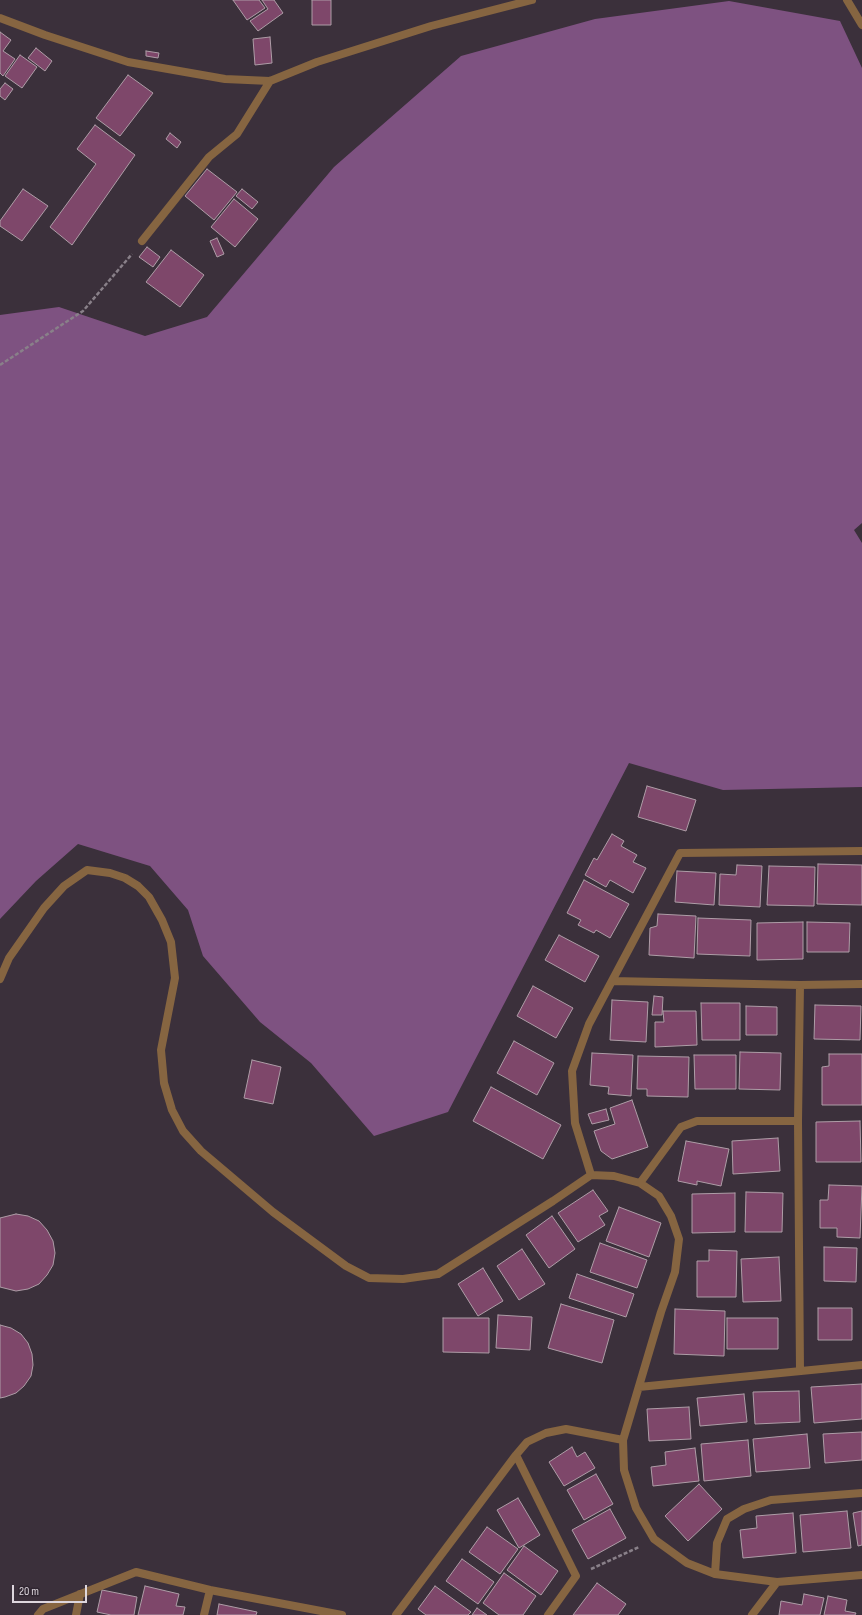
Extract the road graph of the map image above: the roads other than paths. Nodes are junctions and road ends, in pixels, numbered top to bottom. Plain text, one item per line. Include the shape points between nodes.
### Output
1 (532, 0) edge
2 (847, 0) edge
3 (0, 18) edge
4 (862, 25) edge
5 (270, 81) junction
6 (142, 241) road end
7 (862, 851) edge
8 (0, 979) edge
9 (613, 981) junction
10 (862, 984) edge
11 (800, 985) junction
12 (798, 1121) junction
13 (591, 1175) junction
14 (640, 1183) junction
15 (862, 1365) edge
16 (800, 1371) junction
17 (639, 1387) junction
18 (623, 1440) junction
19 (516, 1454) junction
20 (862, 1493) edge
21 (715, 1574) junction
22 (862, 1575) edge
23 (777, 1582) junction
24 (210, 1590) junction
25 (80, 1594) junction
26 (38, 1615) edge
27 (76, 1615) edge
28 (204, 1615) edge
29 (342, 1615) edge
30 (396, 1615) edge
31 (548, 1615) edge
32 (752, 1615) edge

1 - 5 street via 431,26 317,62
2 - 4 street
3 - 5 street via 128,62 225,79
5 - 6 street via 238,134 209,157
7 - 9 street via 680,853
8 - 13 street via 9,958 44,908 64,886 87,870 110,873 138,886 149,897 171,942 175,978 161,1050 164,1083 172,1110 183,1131 201,1151 273,1212 346,1266 369,1278 403,1280 438,1274 553,1202
9 - 11 street
9 - 13 street via 589,1024 572,1072 575,1123
10 - 11 street
11 - 12 street
12 - 14 street via 691,1123 681,1127
12 - 16 street
13 - 14 street via 614,1176
14 - 17 street via 659,1196 671,1216 679,1239 675,1272
15 - 16 street
16 - 17 street
17 - 18 street
18 - 19 street via 566,1429 546,1433 527,1442
18 - 21 street via 624,1470 636,1508 654,1539 687,1563
19 - 30 street
19 - 31 street via 576,1576
20 - 21 street via 771,1500 744,1508 727,1518 717,1543
21 - 23 street
22 - 23 street
23 - 32 street
24 - 25 street via 136,1572
24 - 28 street
24 - 29 street
25 - 26 street via 43,1609
25 - 27 street

